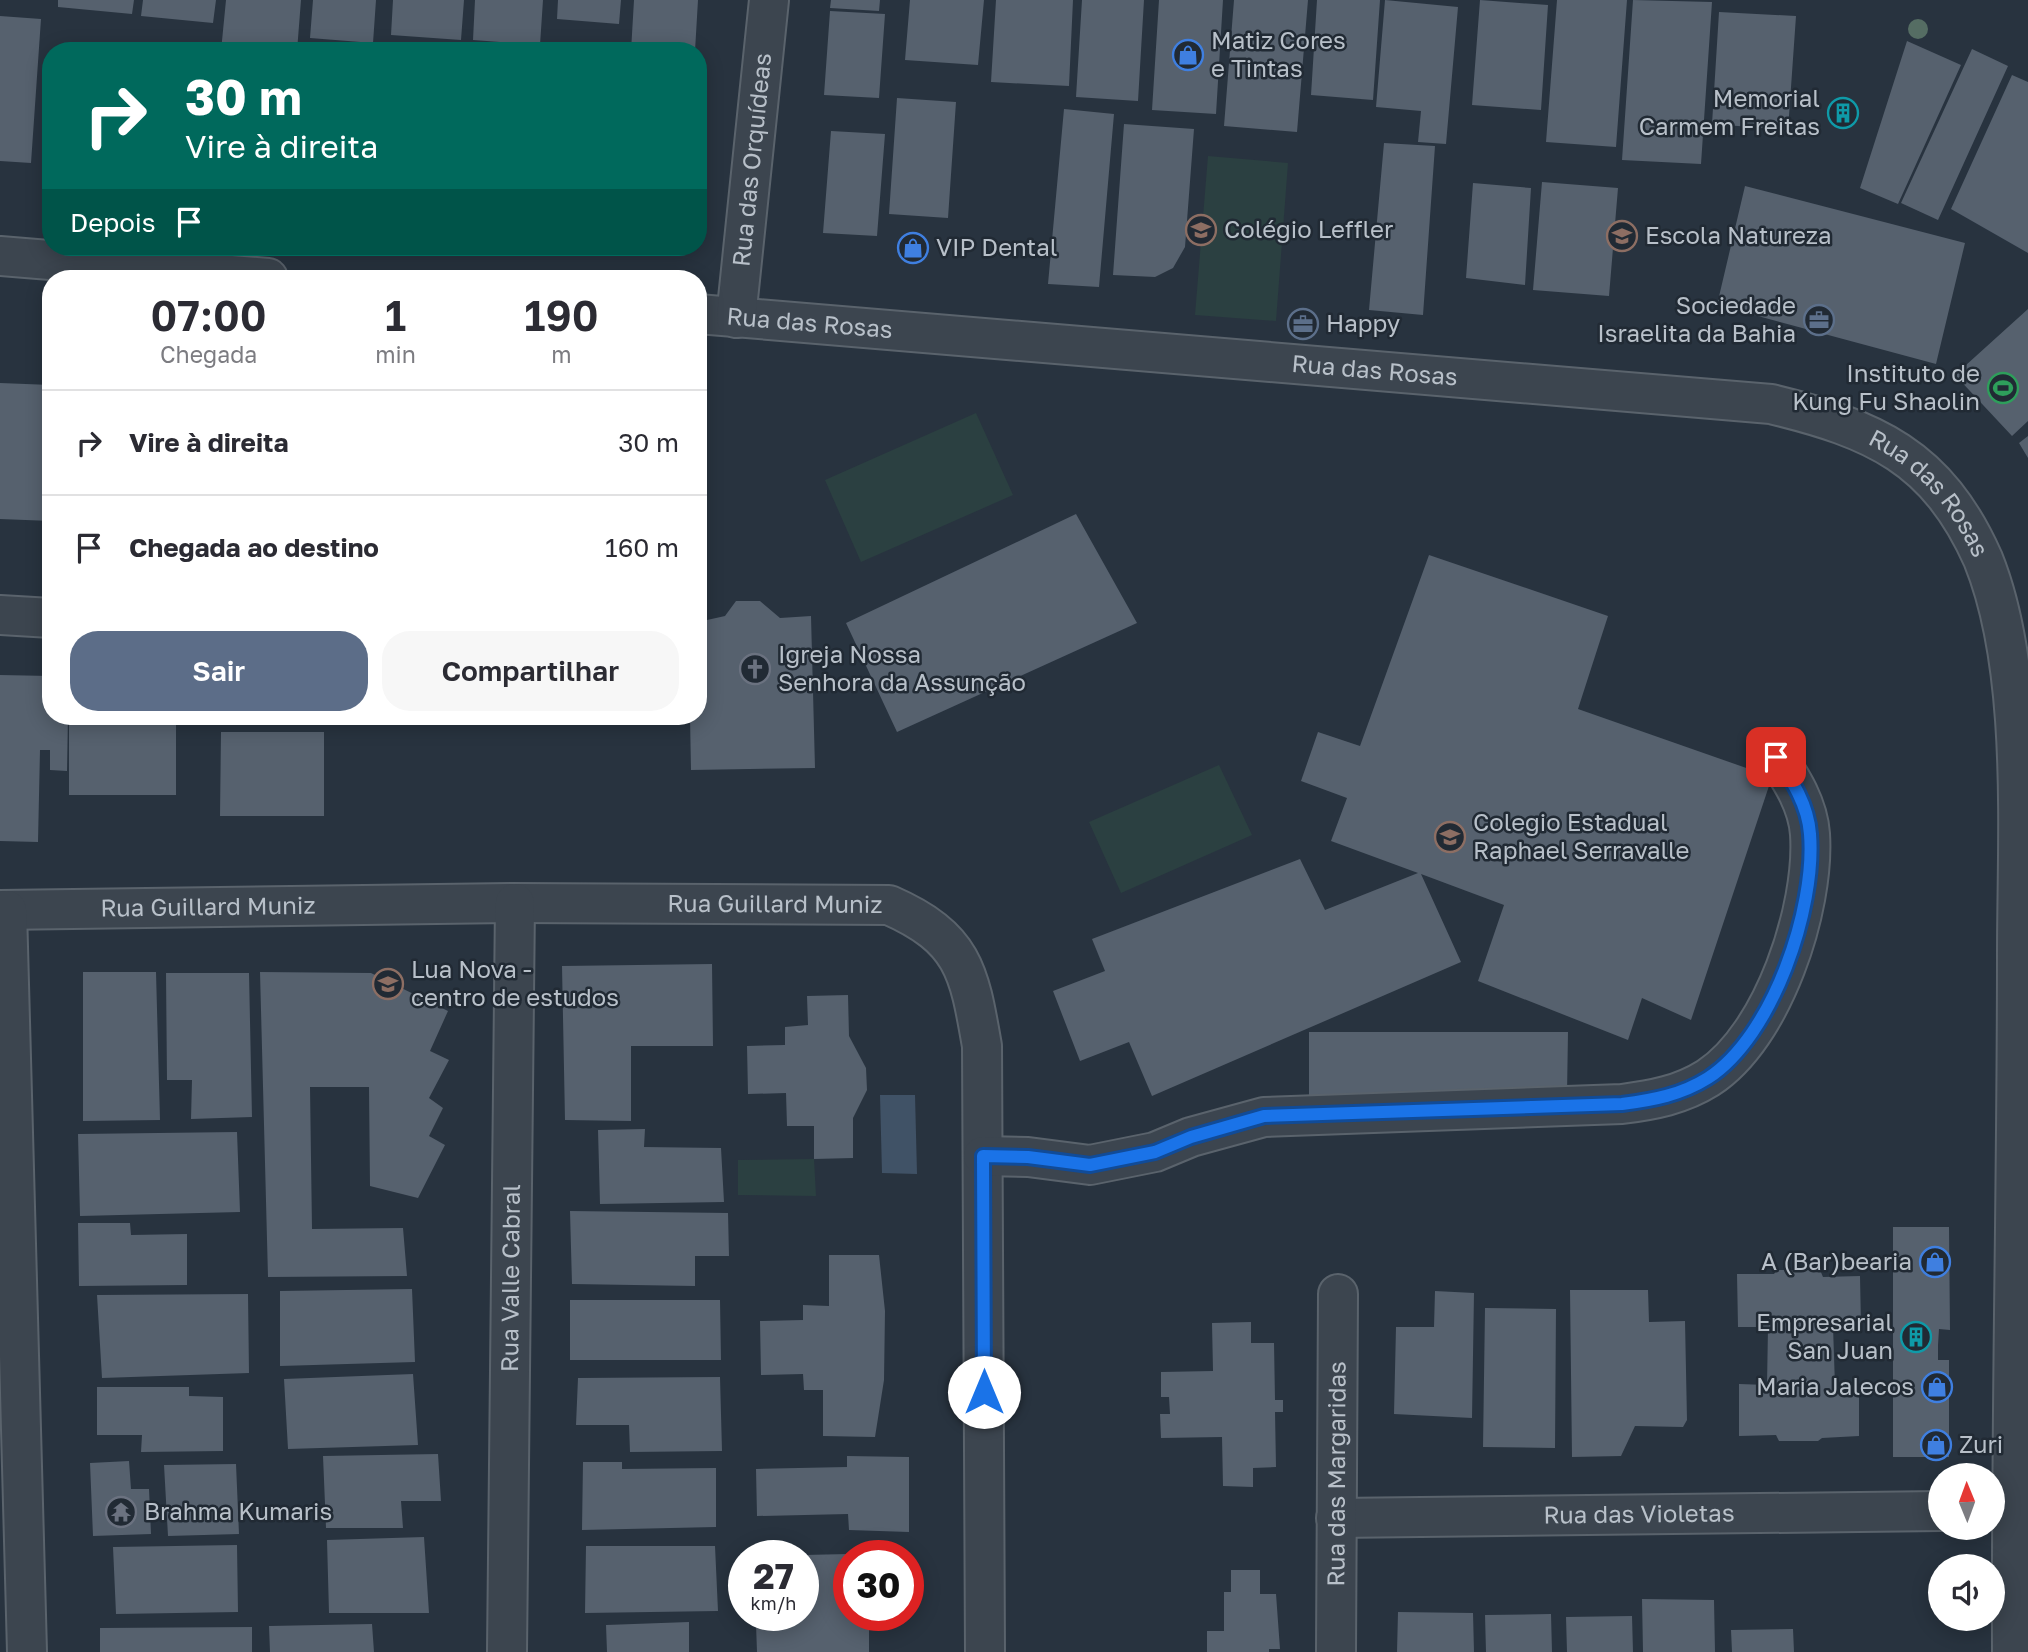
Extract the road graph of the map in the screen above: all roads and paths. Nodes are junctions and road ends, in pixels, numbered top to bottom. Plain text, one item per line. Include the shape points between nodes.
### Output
1 (769, 0) edge
2 (0, 256) edge
3 (171, 270) edge
4 (707, 315) edge
5 (736, 318) junction
6 (0, 615) edge
7 (42, 617) edge
8 (1776, 757) dead end
9 (515, 903) junction
10 (4, 910) edge
11 (2022, 1089) edge
12 (983, 1156) junction
13 (1338, 1294) dead end
14 (2004, 1463) edge
15 (1928, 1511) edge
16 (1336, 1518) junction
17 (13, 1525) edge
18 (2004, 1540) edge
19 (27, 1652) edge
20 (507, 1652) edge
21 (985, 1652) edge
22 (1336, 1652) edge
23 (2012, 1652) edge

1 - 5 street, Rua das Orquídeas
2 - 3 street
4 - 5 street, Rua das Rosas
5 - 11 street, Rua das Rosas via 1771,404 1836,420 1877,437 1925,471 1954,507 1983,559 2005,626 2014,701
6 - 7 street
8 - 12 street via 1799,791 1810,832 1809,878 1799,927 1764,1013 1740,1047 1709,1077 1667,1097 1622,1104 1264,1116 1155,1152 1090,1165
9 - 10 street, Rua Guillard Muniz
9 - 12 street, Rua Guillard Muniz via 889,905 923,920 953,949 972,987 982,1046
9 - 20 street, Rua Valle Cabral
10 - 17 street
11 - 14 street, Rua das Rosas
12 - 21 street, Rua Guillard Muniz
13 - 16 street, Rua das Margaridas
15 - 16 street, Rua das Violetas
16 - 22 street, Rua das Margaridas
17 - 19 street
18 - 23 street, Rua das Rosas

